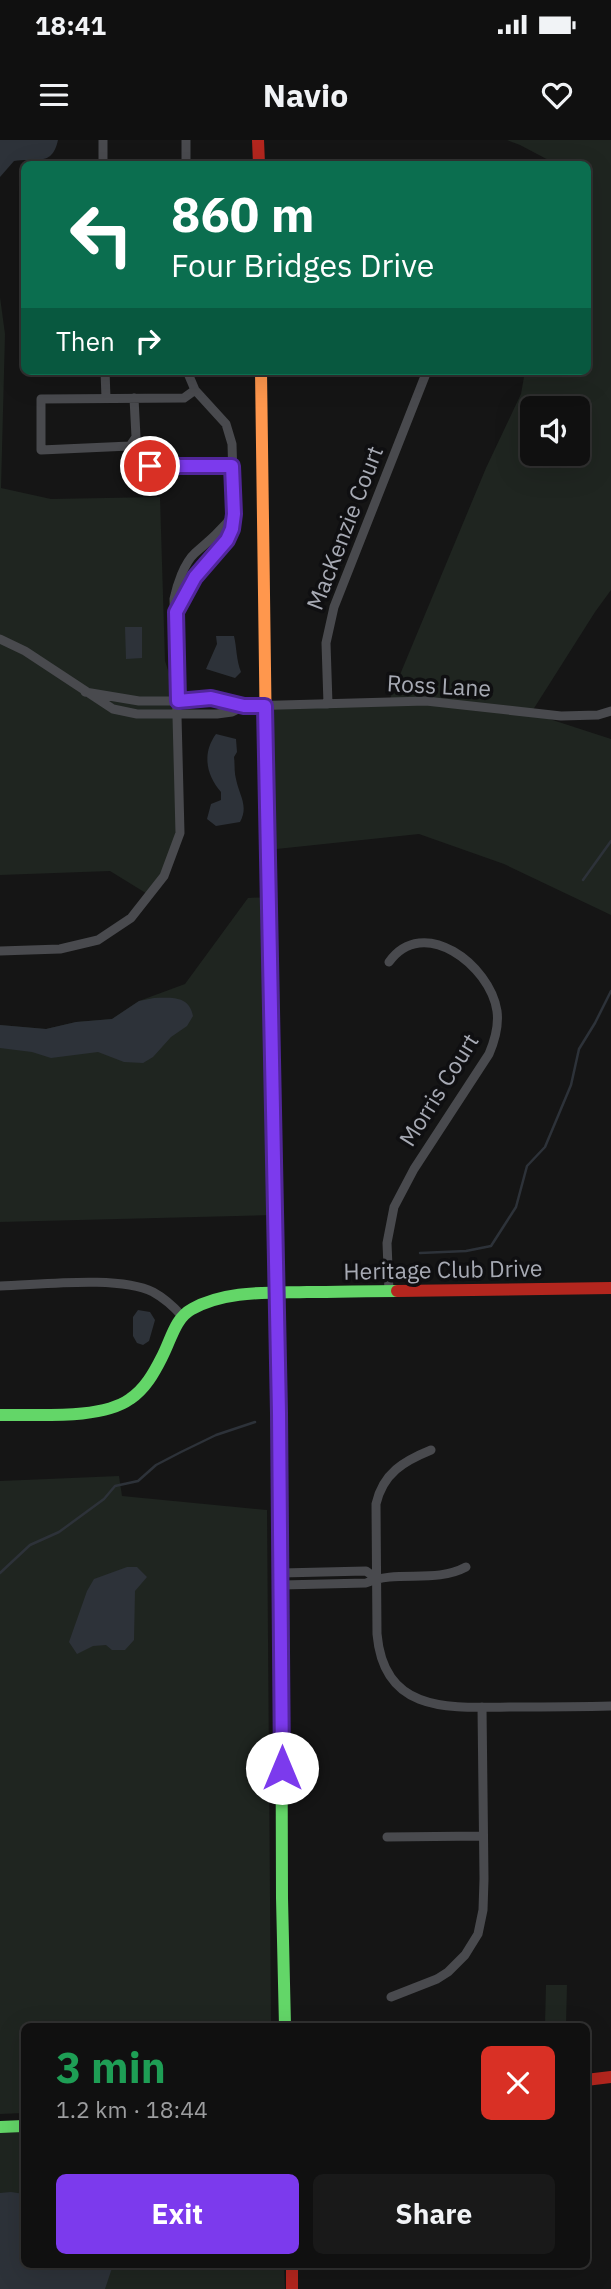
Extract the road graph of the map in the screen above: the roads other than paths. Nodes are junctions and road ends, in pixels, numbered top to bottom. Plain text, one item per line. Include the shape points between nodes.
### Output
1 (103, 140) edge
2 (186, 140) edge
3 (258, 140) edge
4 (103, 161) edge
5 (186, 161) edge
6 (259, 161) edge
7 (105, 375) edge
8 (189, 375) edge
9 (261, 375) edge
10 (425, 375) edge
11 (195, 390) junction
12 (106, 398) junction
13 (134, 398) junction
14 (150, 466) dead end
15 (232, 466) junction
16 (234, 514) junction
17 (176, 612) junction
18 (0, 639) edge
19 (85, 692) junction
20 (178, 701) junction
21 (328, 704) junction
22 (244, 706) junction
23 (265, 706) junction
24 (611, 711) edge
25 (178, 715) junction
26 (0, 951) edge
27 (389, 962) dead end
28 (0, 1286) edge
29 (611, 1288) edge
30 (389, 1291) junction
31 (276, 1293) junction
32 (182, 1316) junction
33 (0, 1415) edge
34 (431, 1450) dead end
35 (466, 1567) dead end
36 (376, 1578) junction
37 (282, 1579) junction
38 (611, 1706) edge
39 (482, 1707) junction
40 (484, 1836) junction
41 (387, 1837) dead end
42 (391, 1997) dead end
43 (285, 2023) edge
44 (611, 2077) edge
45 (590, 2080) edge
46 (21, 2126) edge
47 (0, 2127) edge
48 (292, 2268) edge
49 (292, 2289) edge

1 - 4 street
2 - 5 street
3 - 6 main road
7 - 12 street
8 - 11 street
9 - 23 main road
10 - 21 street, MacKenzie Court via 334,607 326,643
11 - 13 street via 184,398
11 - 15 street via 226,424
12 - 13 street
12 - 13 street via 41,399 41,450 130,446 136,436
14 - 15 street
15 - 16 street
16 - 17 street via 227,540 195,577
16 - 17 street via 216,537 193,554 178,583
17 - 20 street
18 - 19 street
19 - 20 street via 139,701
19 - 25 street via 113,709
20 - 22 street via 211,698
20 - 25 street
21 - 23 street, Ross Lane
21 - 24 street, Ross Lane via 426,701 561,716
22 - 23 street, Ross Lane
22 - 25 street via 232,712
23 - 31 main road
25 - 26 street via 180,833 163,876 131,918 98,940 60,949
27 - 30 street, Morris Court via 396,951 413,944 456,952 484,977 498,1018 489,1054 394,1207 387,1243
28 - 32 street via 128,1285 152,1292
29 - 30 main road, Heritage Club Drive
30 - 31 main road, Heritage Club Drive
31 - 32 main road, Heritage Club Drive via 230,1295
31 - 37 main road
32 - 33 main road via 152,1374 126,1403 92,1411
34 - 36 street via 398,1466 382,1486 375,1517
35 - 36 street via 450,1575
36 - 37 street via 366,1583
36 - 39 street via 378,1647 394,1681 425,1702
37 - 43 main road
38 - 39 street
39 - 40 street
40 - 41 street
40 - 42 street via 483,1910 472,1945 447,1972
44 - 45 main road
46 - 47 main road
48 - 49 main road

